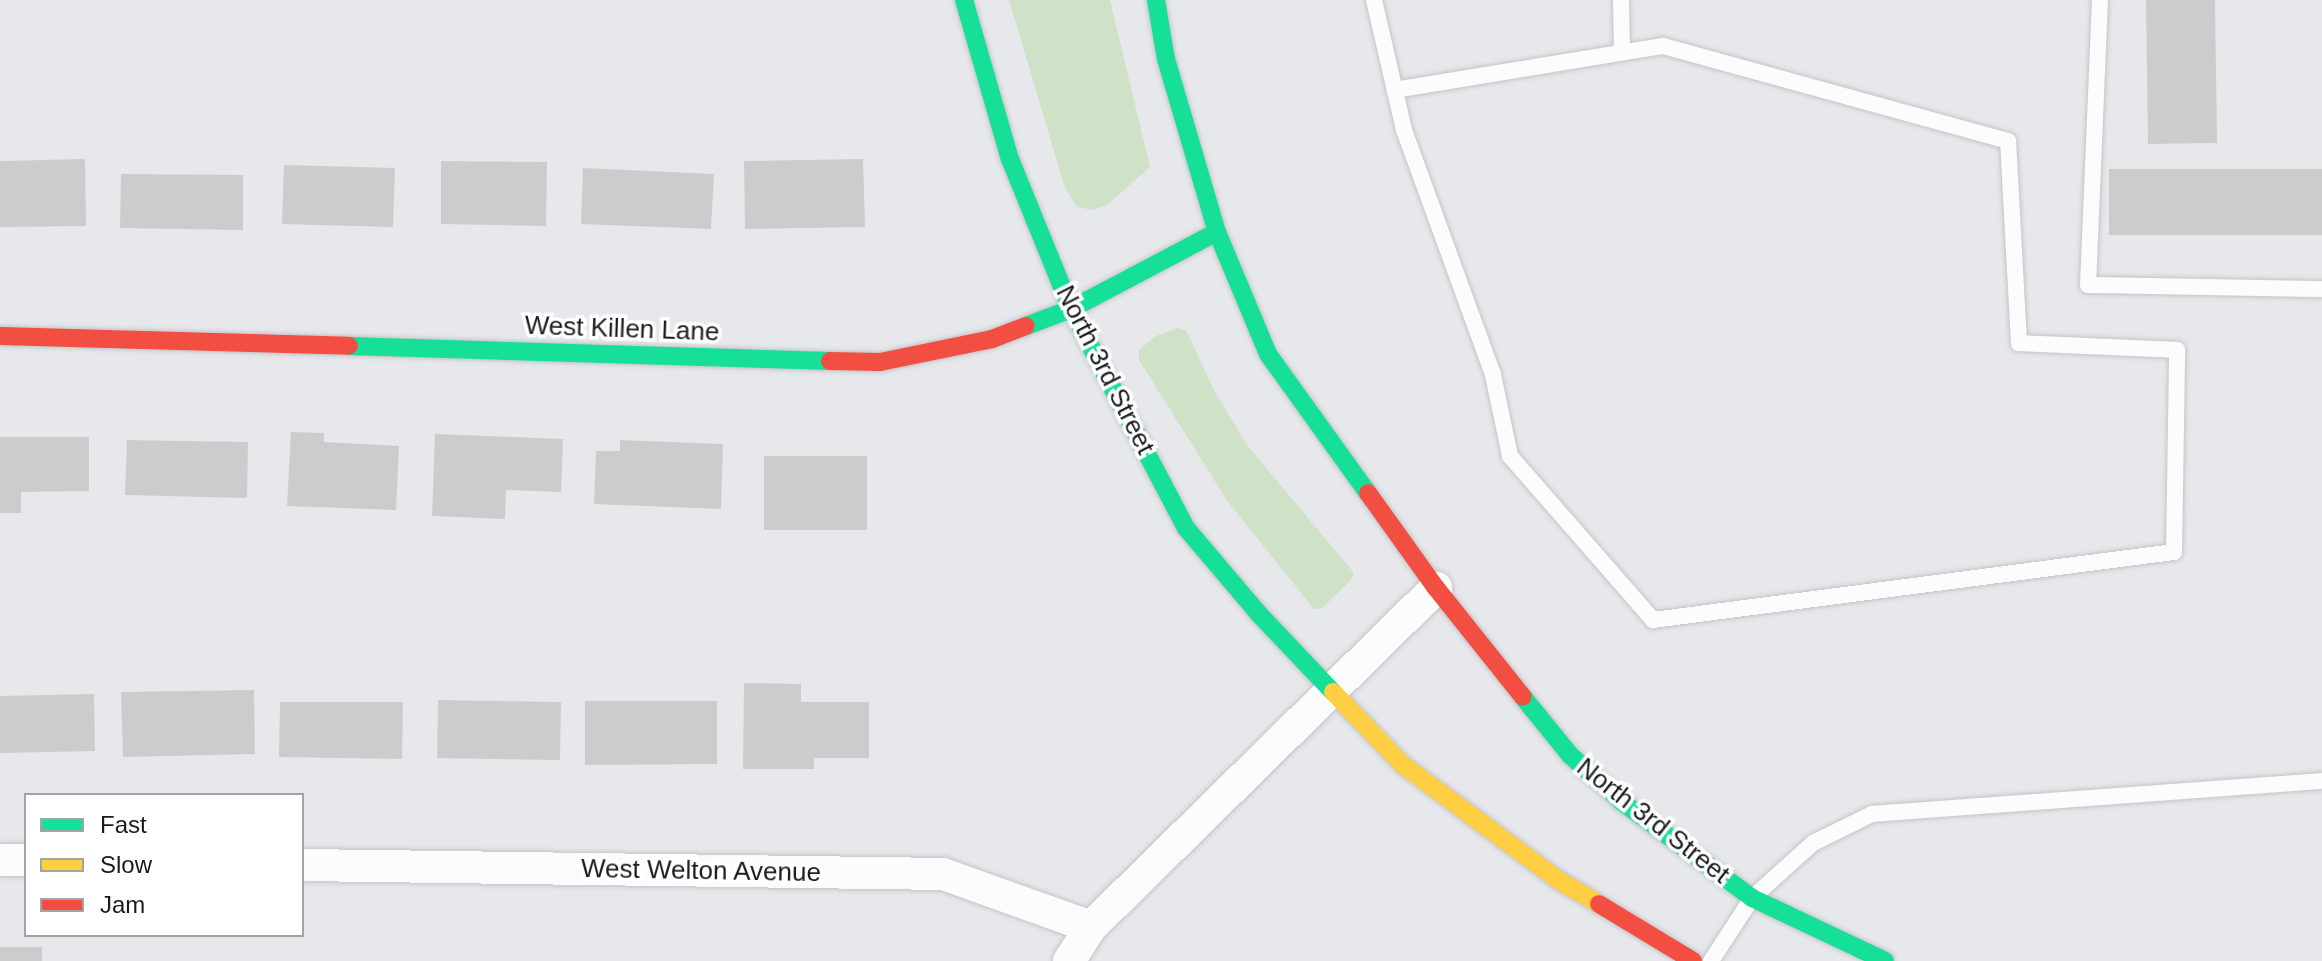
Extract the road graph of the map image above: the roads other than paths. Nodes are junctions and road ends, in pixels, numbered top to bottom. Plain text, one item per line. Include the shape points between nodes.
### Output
1 (964, 0) edge
2 (1156, 0) edge
3 (1374, 0) edge
4 (1621, 0) edge
5 (2100, 0) edge
6 (1622, 52) junction
7 (1395, 90) junction
8 (1217, 232) junction
9 (2322, 289) edge
10 (1071, 309) junction
11 (0, 336) edge
12 (1436, 588) junction
13 (1333, 691) junction
14 (2322, 781) edge
15 (0, 860) edge
16 (24, 860) edge
17 (304, 865) edge
18 (1752, 898) junction
19 (1091, 927) junction
20 (1069, 961) edge
21 (1693, 961) edge
22 (1711, 961) edge
23 (1885, 961) edge

1 - 10 main road, North 3rd Street via 1010,159
2 - 8 main road, North 3rd Street via 1166,59
3 - 7 lane
4 - 6 lane
5 - 9 lane via 2088,285
6 - 7 lane
6 - 7 lane via 1663,46 2008,141 2019,343 2177,350 2174,552 1653,620 1510,456 1493,375 1409,144
8 - 10 main road, West Killen Lane
8 - 12 main road, North 3rd Street via 1268,354
10 - 11 main road, West Killen Lane via 992,339 880,362
10 - 13 main road, North 3rd Street via 1186,528
12 - 13 street
12 - 18 main road, North 3rd Street via 1570,755 1621,801
13 - 19 street
13 - 21 main road, North 3rd Street via 1415,774 1560,881
14 - 18 lane via 1872,814 1813,843
15 - 16 street
17 - 19 street, West Welton Avenue via 943,874
18 - 22 lane
18 - 23 main road, North 3rd Street
19 - 20 street

